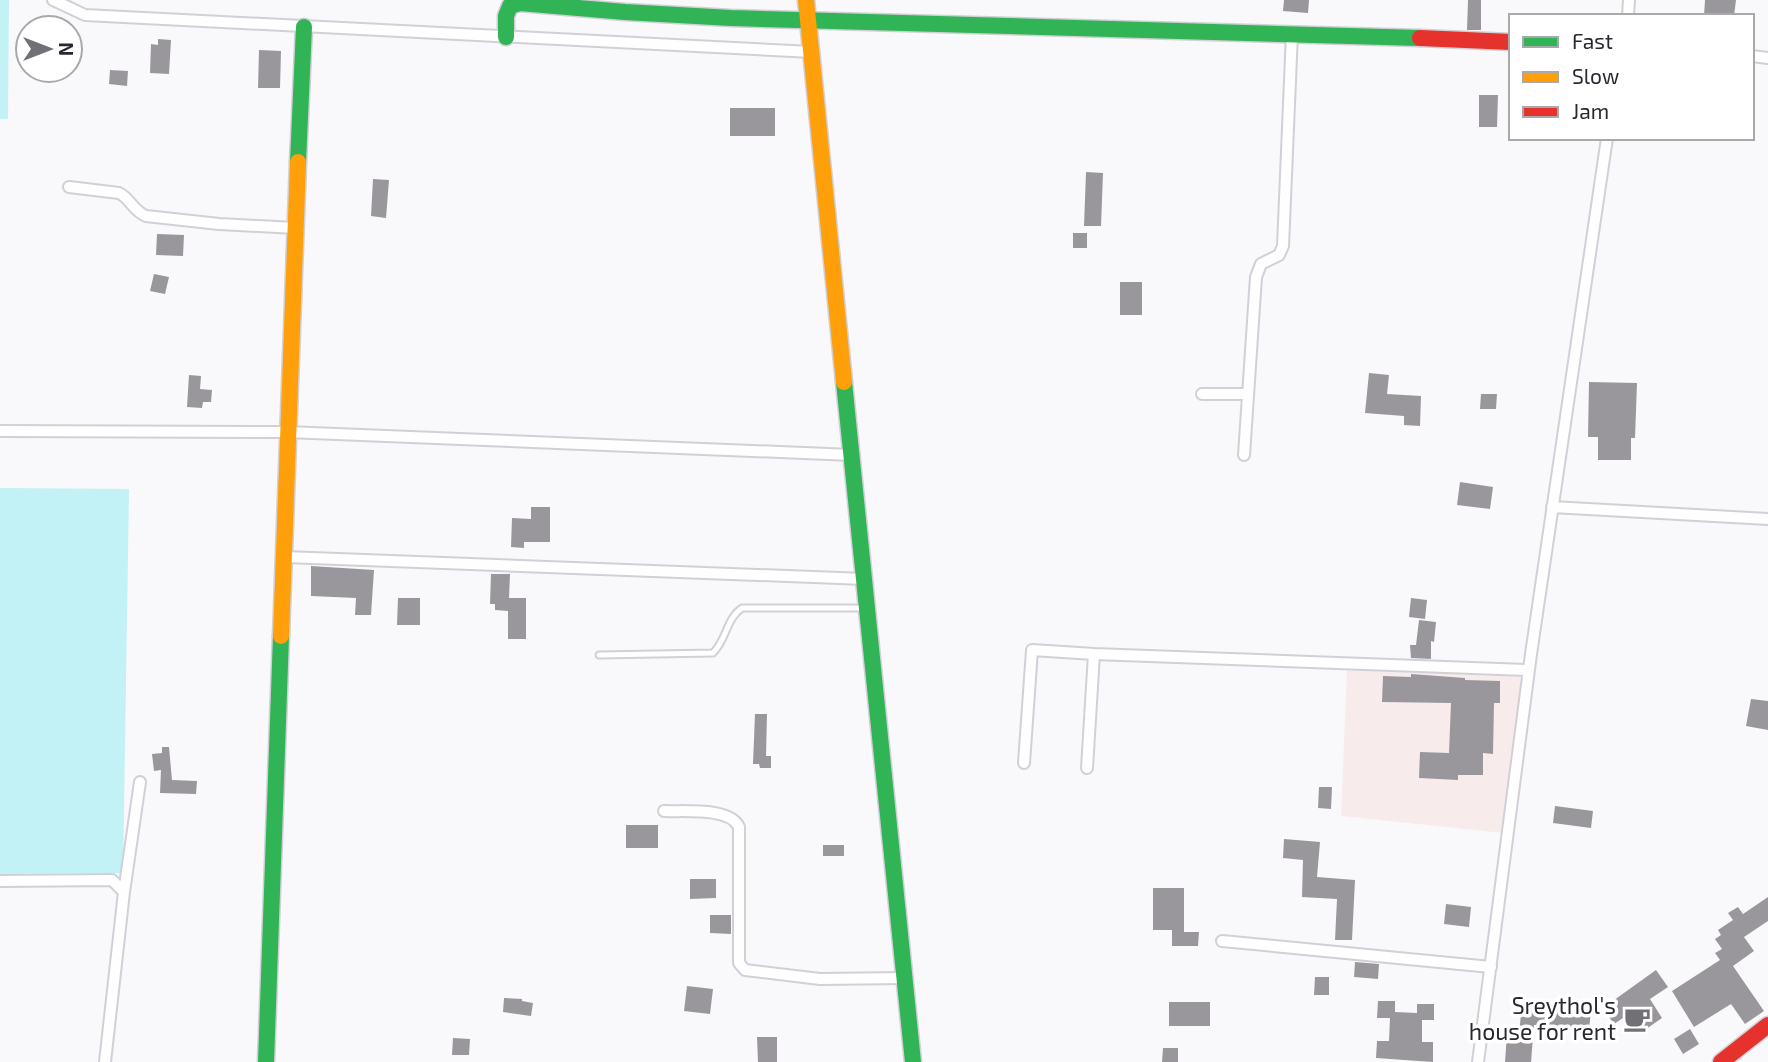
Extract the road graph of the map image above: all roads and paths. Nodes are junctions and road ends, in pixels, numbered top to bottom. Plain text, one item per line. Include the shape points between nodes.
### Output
1 (53, 0) edge
2 (806, 0) edge
3 (587, 5) edge
4 (808, 20) junction
5 (304, 27) junction
6 (1292, 33) junction
7 (506, 37) junction
8 (1509, 42) edge
9 (812, 52) junction
10 (1607, 140) edge
11 (69, 187) dead end
12 (295, 228) junction
13 (1202, 394) dead end
14 (1248, 394) junction
15 (0, 431) edge
16 (287, 432) junction
17 (852, 455) junction
18 (1244, 455) dead end
19 (1552, 507) junction
20 (1768, 519) edge
21 (285, 556) junction
22 (864, 579) junction
23 (867, 608) junction
24 (1094, 654) junction
25 (599, 655) dead end
26 (1529, 670) junction
27 (1024, 763) dead end
28 (1087, 768) dead end
29 (139, 782) dead end
30 (664, 811) dead end
31 (0, 881) edge
32 (124, 892) junction
33 (1222, 941) dead end
34 (1491, 967) junction
35 (905, 978) junction
36 (1768, 1025) edge
37 (105, 1062) edge
38 (266, 1062) edge
39 (913, 1062) edge
40 (1478, 1062) edge
41 (1721, 1062) edge

1 - 5 street via 85,15
2 - 4 main road
3 - 4 main road
3 - 7 main road via 510,6
4 - 6 main road
4 - 9 main road
5 - 7 street
5 - 12 main road
6 - 8 main road
6 - 14 street via 1283,246 1279,255 1261,264 1256,277
7 - 9 street
9 - 17 main road
10 - 19 street
11 - 12 street via 125,195 146,216
12 - 16 main road
13 - 14 street
14 - 18 street
15 - 16 street
16 - 17 street
16 - 21 main road
17 - 22 main road
19 - 20 street
19 - 26 street
21 - 22 street
21 - 38 main road
22 - 23 main road
23 - 25 lane via 742,608 713,653
23 - 35 main road
24 - 26 street
24 - 27 street via 1032,650
24 - 28 street
26 - 34 street
29 - 32 street
30 - 35 street via 724,814 736,820 739,963 745,970 820,979
31 - 32 street via 112,880
32 - 37 street
33 - 34 street
34 - 40 street
35 - 39 main road
36 - 41 main road

